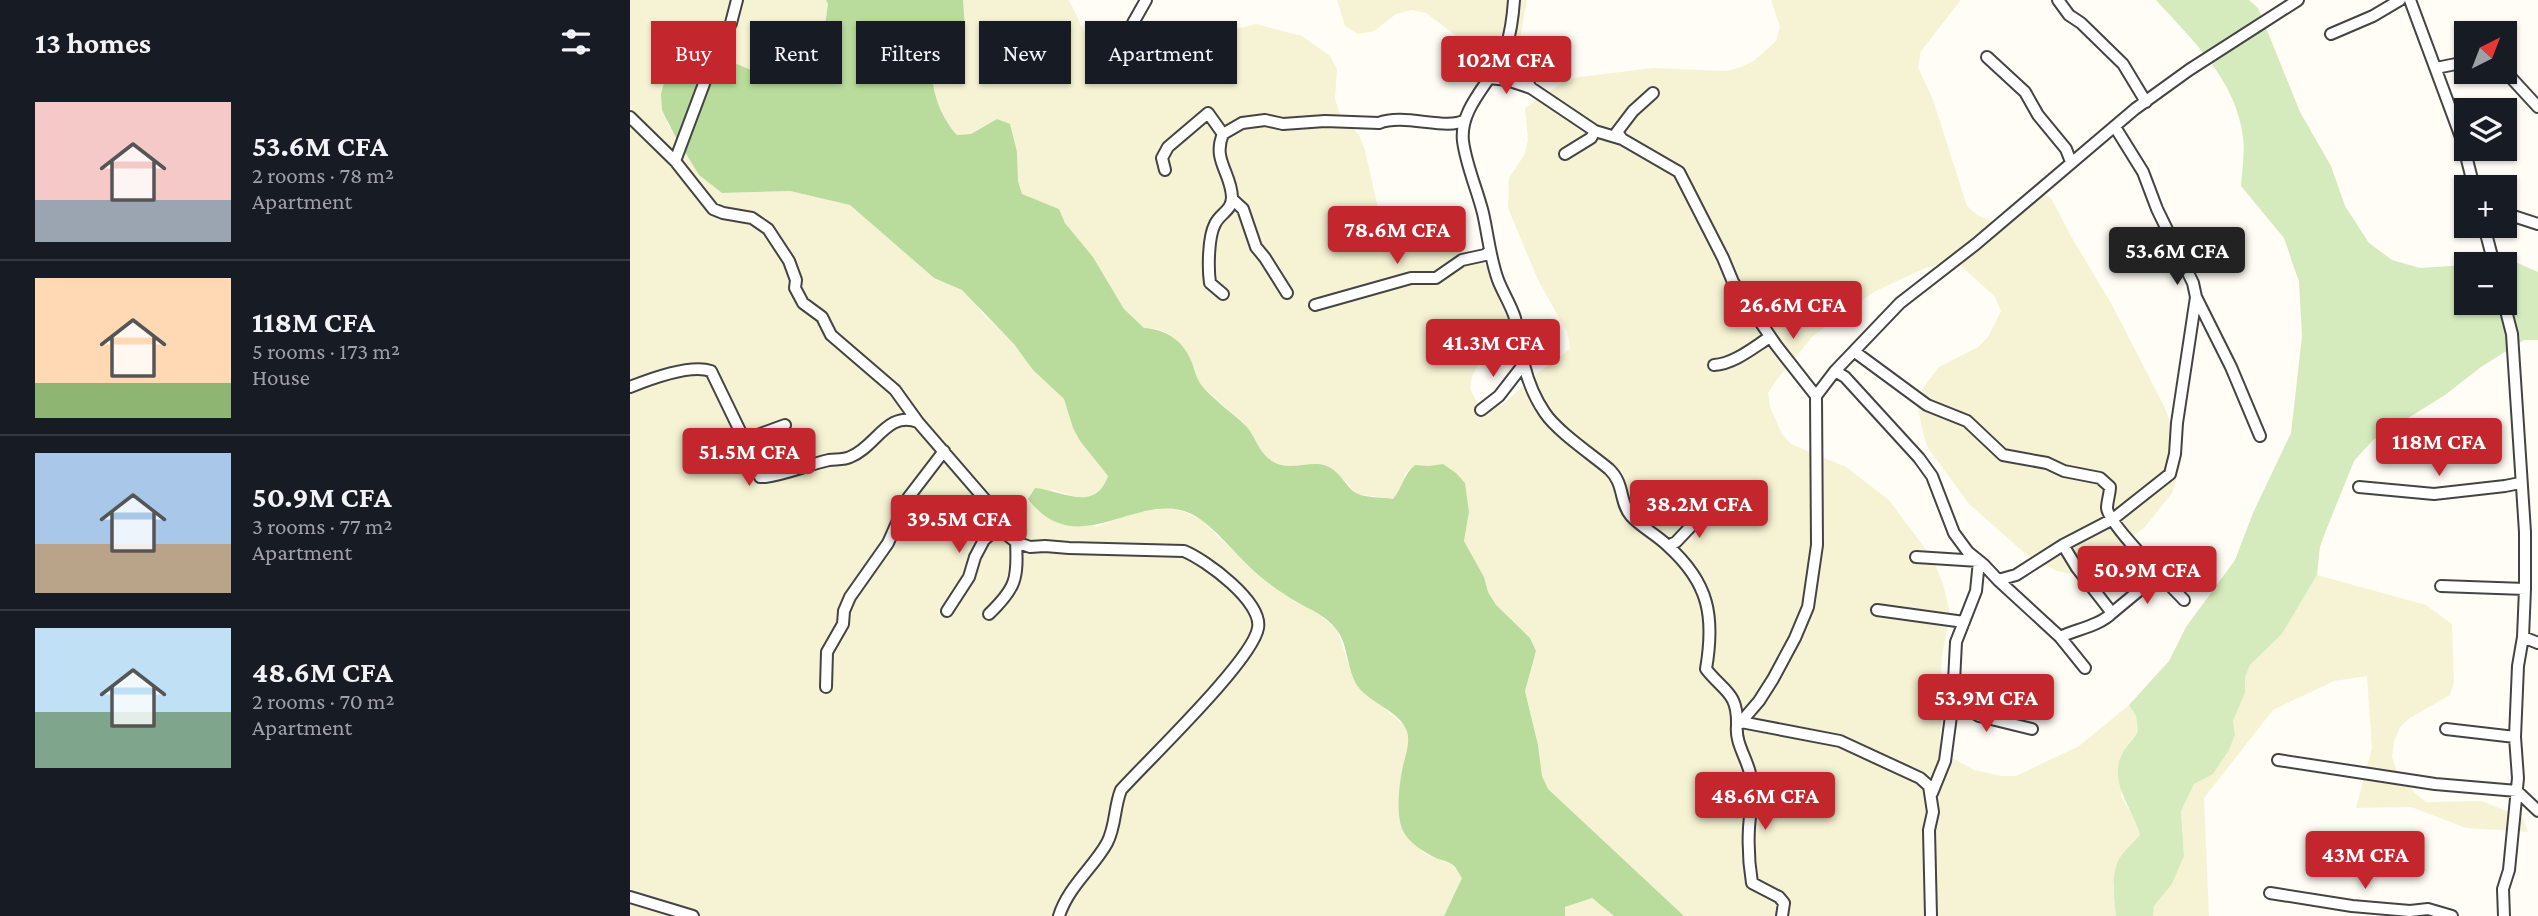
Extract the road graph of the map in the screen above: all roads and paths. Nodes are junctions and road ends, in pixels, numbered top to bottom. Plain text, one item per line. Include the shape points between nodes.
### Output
1 (737, 0) edge
2 (1146, 0) edge
3 (1514, 0) edge
4 (2058, 0) edge
5 (2298, 0) edge
6 (2400, 0) edge
7 (2410, 0) edge
8 (1134, 21) edge
9 (2331, 34) dead end
10 (1506, 48) junction
11 (1987, 57) dead end
12 (2454, 64) edge
13 (2437, 68) junction
14 (1490, 78) junction
15 (2517, 84) edge
16 (1531, 88) junction
17 (1653, 93) dead end
18 (2146, 102) junction
19 (2538, 107) edge
20 (630, 117) edge
21 (1465, 120) junction
22 (2115, 127) junction
23 (1595, 131) junction
24 (1223, 134) junction
25 (1622, 139) junction
26 (1565, 154) dead end
27 (675, 161) junction
28 (2071, 162) junction
29 (1165, 170) dead end
30 (2471, 175) edge
31 (1232, 199) junction
32 (2517, 217) edge
33 (2538, 224) edge
34 (1490, 251) junction
35 (1287, 293) dead end
36 (1223, 294) dead end
37 (2196, 297) junction
38 (1315, 305) dead end
39 (2507, 315) edge
40 (1770, 337) junction
41 (1855, 352) junction
42 (1523, 365) junction
43 (1714, 365) dead end
44 (1835, 371) junction
45 (630, 387) edge
46 (1816, 396) junction
47 (1481, 410) dead end
48 (918, 422) junction
49 (785, 425) dead end
50 (2260, 436) dead end
51 (744, 440) junction
52 (944, 451) junction
53 (2521, 482) junction
54 (2359, 487) dead end
55 (1722, 512) dead end
56 (2113, 519) junction
57 (1002, 524) junction
58 (2538, 530) edge
59 (2525, 532) junction
60 (1016, 542) junction
61 (2063, 545) junction
62 (1668, 546) junction
63 (1916, 557) dead end
64 (1979, 561) junction
65 (2159, 574) junction
66 (1998, 580) junction
67 (2441, 586) dead end
68 (2525, 589) junction
69 (2184, 600) dead end
70 (1877, 610) dead end
71 (947, 611) dead end
72 (2112, 613) junction
73 (989, 614) dead end
74 (1964, 622) junction
75 (2523, 636) junction
76 (2060, 637) junction
77 (2538, 643) edge
78 (2085, 668) dead end
79 (827, 687) dead end
80 (1953, 701) junction
81 (1739, 724) junction
82 (2032, 729) dead end
83 (2446, 729) dead end
84 (2515, 737) junction
85 (2278, 760) dead end
86 (2517, 791) junction
87 (1932, 793) junction
88 (2538, 811) edge
89 (2270, 893) dead end
90 (630, 897) edge
91 (693, 916) edge
92 (1059, 916) edge
93 (1782, 916) edge
94 (1931, 916) edge
95 (2452, 916) edge
96 (2504, 916) edge

1 - 27 street
2 - 8 street
3 - 10 street
4 - 18 street via 2123,64
5 - 18 street
6 - 9 street
7 - 13 street
10 - 14 street
10 - 16 street
11 - 28 street via 2025,92
12 - 13 street
13 - 30 street
14 - 16 street
14 - 21 street
15 - 19 street
16 - 23 street
17 - 25 street via 1617,132
18 - 22 street
20 - 27 street
21 - 24 street via 1283,124 1265,120 1242,123
21 - 34 street via 1464,145
22 - 28 street
22 - 37 street via 2143,172
23 - 25 street
23 - 26 street
24 - 29 street via 1208,113 1168,147 1162,158
24 - 31 street via 1218,155
25 - 40 street via 1679,172 1733,282
27 - 48 street via 713,209 752,218 768,229 789,261 794,288 803,303 822,317 831,335 895,390
28 - 41 street via 1900,303
31 - 35 street via 1243,209 1256,247
31 - 36 street via 1215,224 1208,262 1210,283
32 - 33 street
34 - 38 street via 1462,260 1436,278 1411,278
34 - 42 street via 1515,318
37 - 50 street
37 - 56 street via 2170,474
39 - 53 street
40 - 43 street via 1739,357
40 - 46 street
41 - 44 street
41 - 56 street via 1927,405 1967,421 2003,455 2100,478 2110,486 2107,509
42 - 47 street via 1499,396
42 - 62 street via 1546,415 1611,472 1620,483 1630,515
44 - 46 street
44 - 64 street via 1919,458 1932,476 1954,533
45 - 51 street via 670,373 711,371
46 - 81 street via 1817,545 1808,607 1773,679
48 - 51 street via 909,418 893,421 852,457 765,477 760,477
48 - 52 street
49 - 51 street
52 - 57 street
52 - 79 street via 908,498 888,543 850,597 843,624 827,652
53 - 54 street via 2434,494
53 - 59 street
55 - 62 street via 1694,523
56 - 61 street
56 - 65 street
57 - 60 street
57 - 71 street via 984,541 969,577
58 - 59 street
59 - 68 street
60 - 73 street via 1011,592
60 - 92 street via 1030,547 1184,551 1224,577 1259,618 1255,639 1231,671 1121,790 1107,843 1069,894
61 - 66 street via 2016,575
61 - 72 street
62 - 81 street via 1693,572 1705,593 1710,616 1706,669 1735,702
63 - 64 street
64 - 66 street
64 - 74 street via 1976,591
65 - 69 street
65 - 72 street
66 - 76 street
67 - 68 street
68 - 75 street
70 - 74 street
72 - 76 street
74 - 80 street via 1956,642
75 - 77 street
75 - 84 street
76 - 78 street
80 - 82 street via 1979,716
80 - 87 street via 1945,761
81 - 87 street via 1840,741 1920,778
81 - 93 street via 1736,734 1753,791 1749,830 1752,883 1779,897 1784,903
83 - 84 street
84 - 86 street
85 - 86 street via 2435,785
86 - 88 street
86 - 96 street via 2503,889
87 - 94 street
89 - 95 street via 2352,906 2428,909
90 - 91 street

